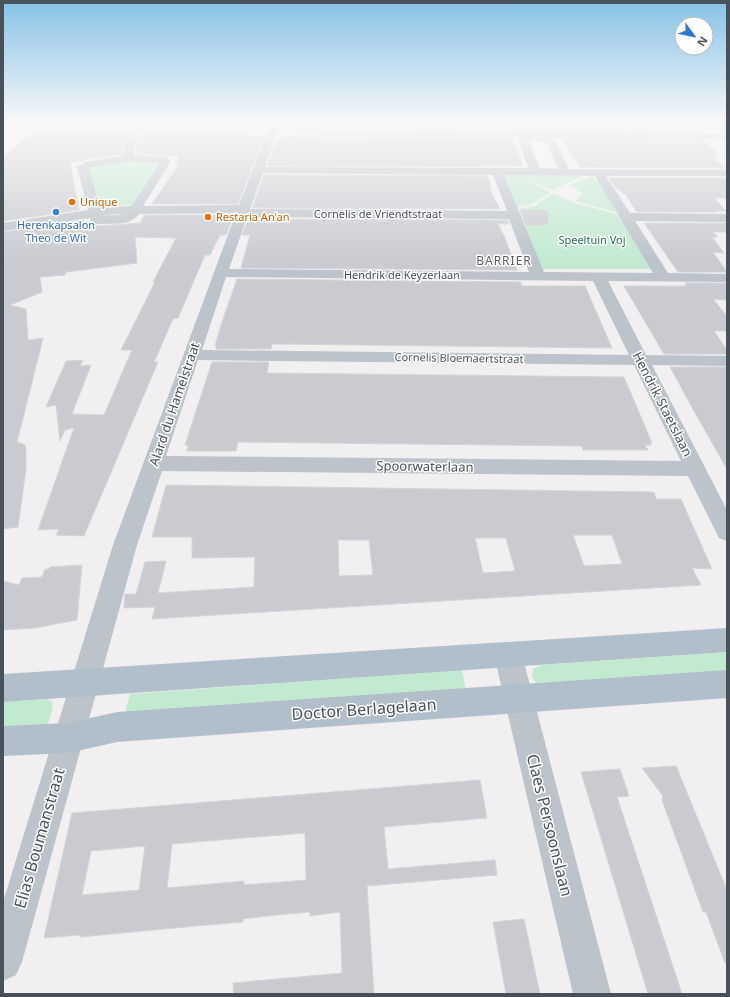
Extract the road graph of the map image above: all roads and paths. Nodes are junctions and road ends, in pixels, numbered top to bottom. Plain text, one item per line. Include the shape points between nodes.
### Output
1 (84, 169) edge
2 (161, 169) edge
3 (534, 169) edge
4 (563, 169) edge
5 (259, 170) joint
6 (497, 171) junction
7 (535, 172) junction
8 (564, 172) junction
9 (598, 172) junction
10 (727, 173) edge
11 (136, 209) junction
12 (243, 211) junction
13 (96, 212) junction
14 (514, 215) junction
15 (627, 217) junction
16 (727, 218) edge
17 (3, 227) edge
18 (220, 274) junction
19 (538, 275) junction
20 (598, 277) junction
21 (663, 277) junction
22 (727, 278) edge
23 (192, 355) junction
24 (641, 360) junction
25 (727, 361) edge
26 (154, 463) junction
27 (696, 468) junction
28 (727, 532) edge
29 (727, 640) edge
30 (508, 655) junction
31 (84, 683) junction
32 (727, 684) edge
33 (3, 688) edge
34 (519, 698) junction
35 (68, 738) junction
36 (3, 741) edge
37 (3, 962) edge
38 (592, 994) edge

1 - 13 street
2 - 11 street
3 - 7 street
4 - 8 street
5 - 6 street
5 - 12 street, Alard du Hamelstraat
6 - 7 street
6 - 14 street
7 - 8 street
8 - 9 street
9 - 10 street
9 - 15 street
11 - 12 street, Cornelis de Vriendtstraat
11 - 13 street via 130,217 100,221 97,220
12 - 14 street, Cornelis de Vriendtstraat
12 - 18 street, Alard du Hamelstraat
13 - 17 street
14 - 19 street
15 - 16 street
15 - 21 street
18 - 19 street, Hendrik de Keyzerlaan
18 - 23 street, Alard du Hamelstraat
19 - 20 street, Hendrik de Keyzerlaan
20 - 21 street, Hendrik de Keyzerlaan
20 - 24 street, Hendrik Staetslaan
21 - 22 street, Hendrik de Keyzerlaan
23 - 24 street, Cornelis Bloemaertstraat
23 - 26 street, Alard du Hamelstraat
24 - 25 street, Cornelis Bloemaertstraat
24 - 27 street, Hendrik Staetslaan
26 - 27 street, Spoorwaterlaan
26 - 31 street, Alard du Hamelstraat via 125,545
27 - 28 street, Hendrik Staetslaan
29 - 30 main road
30 - 31 main road
30 - 34 street, Claes Persoonslaan
31 - 33 main road
31 - 35 street, Alard du Hamelstraat
32 - 34 main road, Doctor Berlagelaan
34 - 35 main road, Doctor Berlagelaan via 117,727
34 - 38 street, Claes Persoonslaan
35 - 36 main road, Doctor Berlagelaan
35 - 37 street, Elias Boumanstraat

